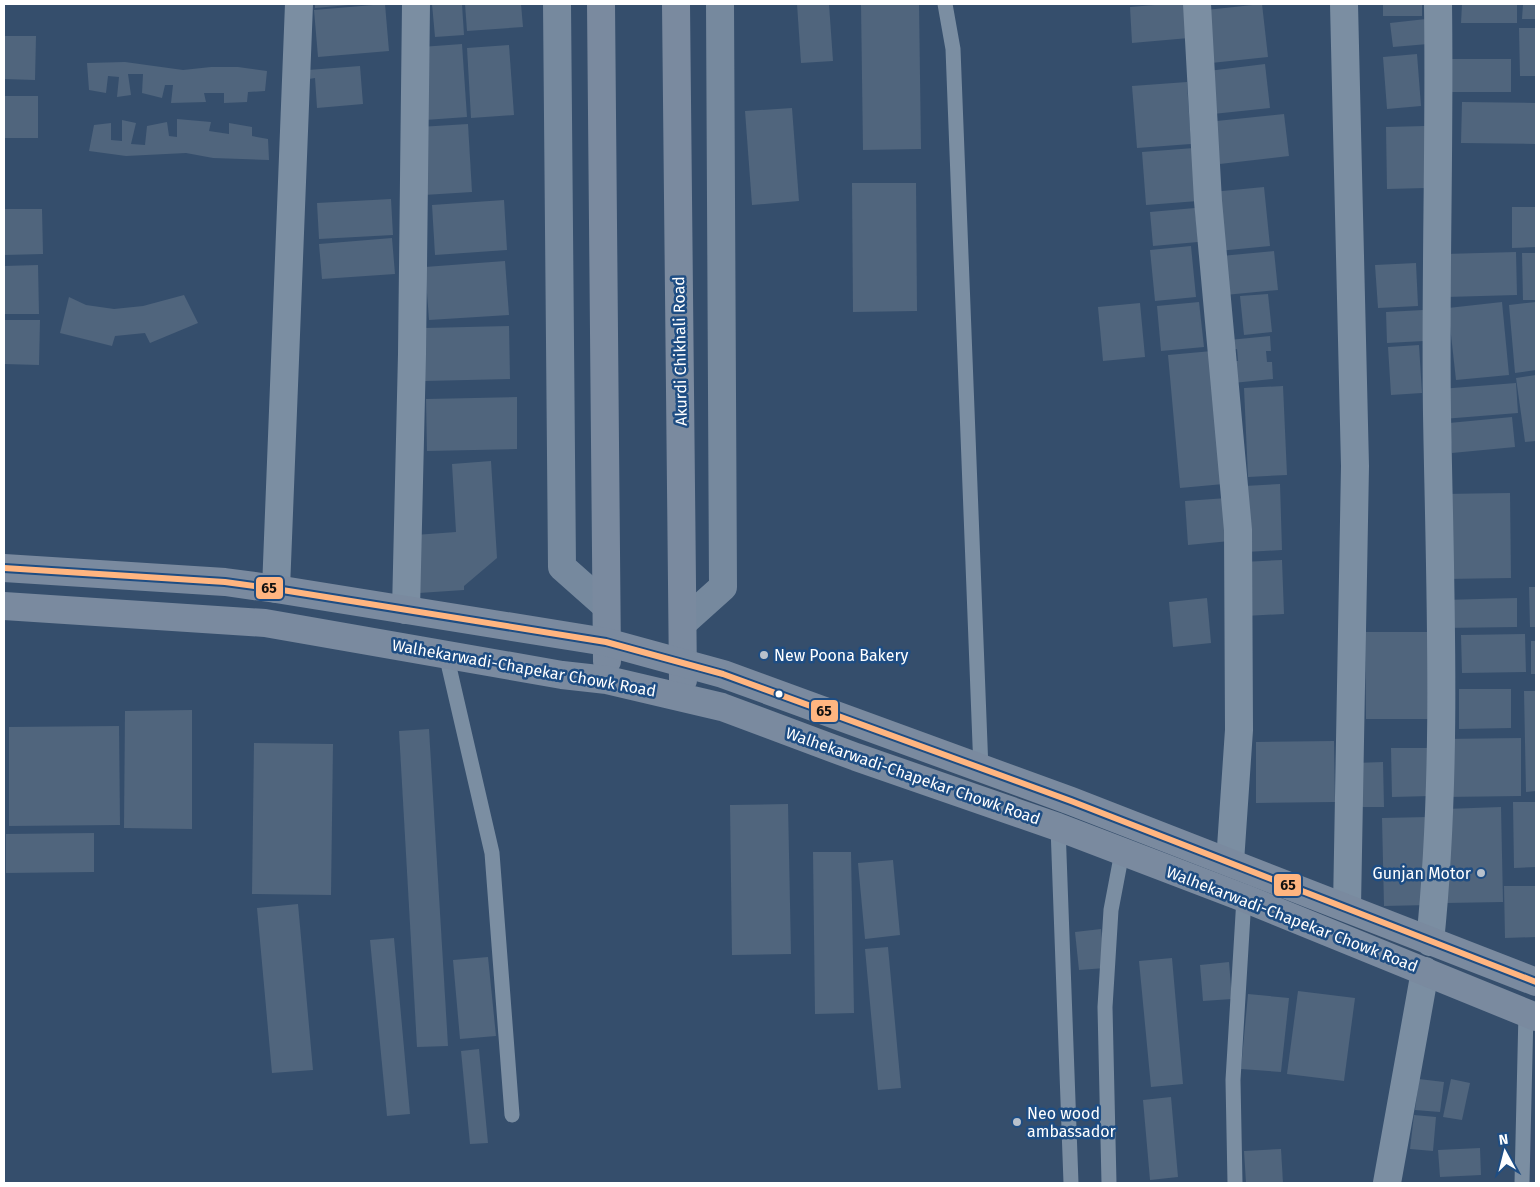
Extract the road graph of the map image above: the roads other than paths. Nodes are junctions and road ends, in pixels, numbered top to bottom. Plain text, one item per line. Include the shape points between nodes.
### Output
1 (299, 4) edge
2 (416, 4) edge
3 (557, 4) edge
4 (600, 4) edge
5 (676, 4) edge
6 (720, 4) edge
7 (945, 4) edge
8 (1197, 4) edge
9 (1344, 4) edge
10 (1438, 4) edge
11 (4, 568) edge
12 (276, 589) junction
13 (4, 606) edge
14 (606, 606) junction
15 (406, 610) junction
16 (684, 622) junction
17 (606, 642) junction
18 (446, 654) junction
19 (684, 663) junction
20 (608, 680) junction
21 (683, 698) junction
22 (981, 770) junction
23 (1058, 827) junction
24 (1122, 852) junction
25 (1230, 862) junction
26 (1244, 898) junction
27 (1346, 908) junction
28 (1430, 942) junction
29 (1425, 971) junction
30 (1536, 982) edge
31 (1531, 1014) edge
32 (512, 1116) dead end
33 (1071, 1183) edge
34 (1109, 1183) edge
35 (1235, 1183) edge
36 (1387, 1183) edge
37 (1522, 1183) edge

1 - 12 street
2 - 15 street
3 - 14 street via 562,567
4 - 14 main road
5 - 16 main road, Akurdi Chikhali Road
6 - 16 street via 723,586
7 - 22 lane via 953,49
8 - 25 street via 1208,202 1238,530 1239,730
9 - 27 street via 1355,466
10 - 28 street via 1437,379 1441,681 1437,875
11 - 12 main road, Walhekarwadi-Chapekar Chowk Road via 225,582
12 - 15 main road, Walhekarwadi-Chapekar Chowk Road
13 - 18 main road, Walhekarwadi-Chapekar Chowk Road via 264,622
14 - 17 main road
15 - 17 main road, Walhekarwadi-Chapekar Chowk Road
16 - 19 main road, Akurdi Chikhali Road
17 - 19 main road, Walhekarwadi-Chapekar Chowk Road
17 - 20 main road
18 - 20 main road, Walhekarwadi-Chapekar Chowk Road
18 - 32 lane via 492,853
19 - 21 main road, Akurdi Chikhali Road
19 - 22 main road, Walhekarwadi-Chapekar Chowk Road via 723,674
20 - 21 main road, Walhekarwadi-Chapekar Chowk Road
21 - 23 main road, Walhekarwadi-Chapekar Chowk Road via 722,707
22 - 25 main road, Walhekarwadi-Chapekar Chowk Road
23 - 24 main road, Walhekarwadi-Chapekar Chowk Road
23 - 33 lane
24 - 26 main road, Walhekarwadi-Chapekar Chowk Road
24 - 34 lane via 1112,910 1105,1007
25 - 27 main road, Walhekarwadi-Chapekar Chowk Road
26 - 29 main road, Walhekarwadi-Chapekar Chowk Road
26 - 35 lane via 1233,1080
27 - 28 main road, Walhekarwadi-Chapekar Chowk Road
28 - 30 main road, Walhekarwadi-Chapekar Chowk Road
29 - 31 main road, Walhekarwadi-Chapekar Chowk Road
29 - 36 street
31 - 37 lane

